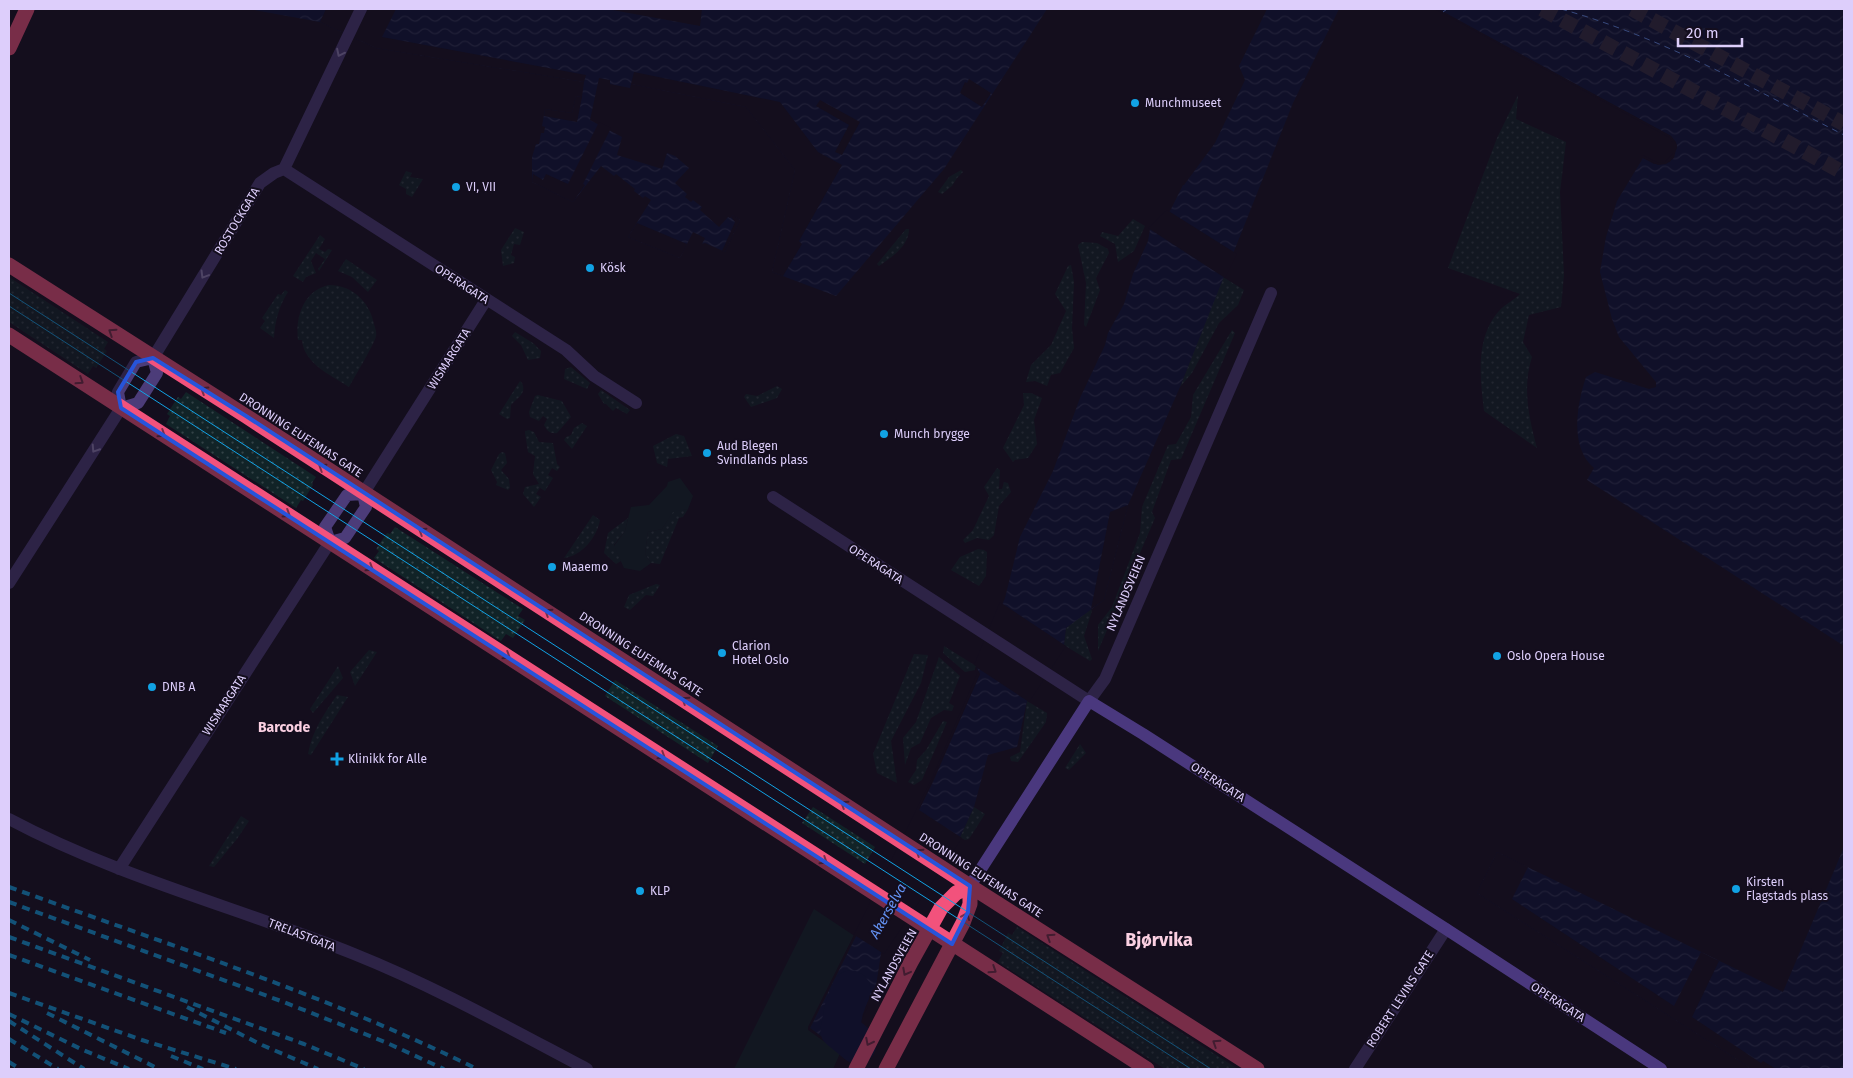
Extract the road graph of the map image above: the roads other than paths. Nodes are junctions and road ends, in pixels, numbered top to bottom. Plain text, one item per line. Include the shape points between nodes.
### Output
1 (27, 9) edge
2 (361, 9) edge
3 (9, 48) edge
4 (284, 169) junction
5 (9, 265) edge
6 (1271, 293) dead end
7 (486, 300) junction
8 (9, 335) edge
9 (153, 358) junction
10 (636, 403) dead end
11 (121, 408) junction
12 (363, 494) junction
13 (773, 497) dead end
14 (330, 542) junction
15 (9, 583) edge
16 (1089, 701) junction
17 (9, 819) edge
18 (119, 869) junction
19 (970, 886) junction
20 (930, 929) junction
21 (1446, 929) junction
22 (952, 944) junction
23 (587, 1069) edge
24 (856, 1069) edge
25 (886, 1069) edge
26 (1147, 1069) edge
27 (1257, 1069) edge
28 (1355, 1069) edge
29 (1661, 1069) edge

1 - 3 highway
2 -> 4 street
4 - 7 street, OPERAGATA
4 -> 9 street, ROSTOCKGATA via 260,183
9 -> 5 highway, DRONNING EUFEMIAS GATE
6 - 16 street, NYLANDSVEIEN via 1105,679
7 - 10 street, OPERAGATA via 566,350 594,376
7 - 12 street, WISMARGATA
8 -> 11 highway
9 - 11 street via 136,362 118,392
9 - 11 street, ROSTOCKGATA via 157,373 138,404
12 -> 9 highway, DRONNING EUFEMIAS GATE
11 -> 14 highway
11 -> 15 street
12 - 14 street, WISMARGATA via 366,507 345,538
12 - 14 street via 346,495 324,527
19 -> 12 highway, DRONNING EUFEMIAS GATE
13 - 16 street, OPERAGATA
14 - 18 street, WISMARGATA
14 -> 20 highway
16 - 19 main road, NYLANDSVEIEN
16 - 21 main road, OPERAGATA
17 - 18 street, TRELASTGATA
18 - 23 street, TRELASTGATA via 379,965
19 - 20 highway, NYLANDSVEIEN via 948,900
22 -> 19 highway, NYLANDSVEIEN via 968,912
27 -> 19 highway, DRONNING EUFEMIAS GATE
20 - 22 highway
20 -> 24 highway, NYLANDSVEIEN
21 - 28 street, ROBERT LEVINS GATE
21 - 29 main road, OPERAGATA
22 - 25 highway, NYLANDSVEIEN
22 -> 26 highway

